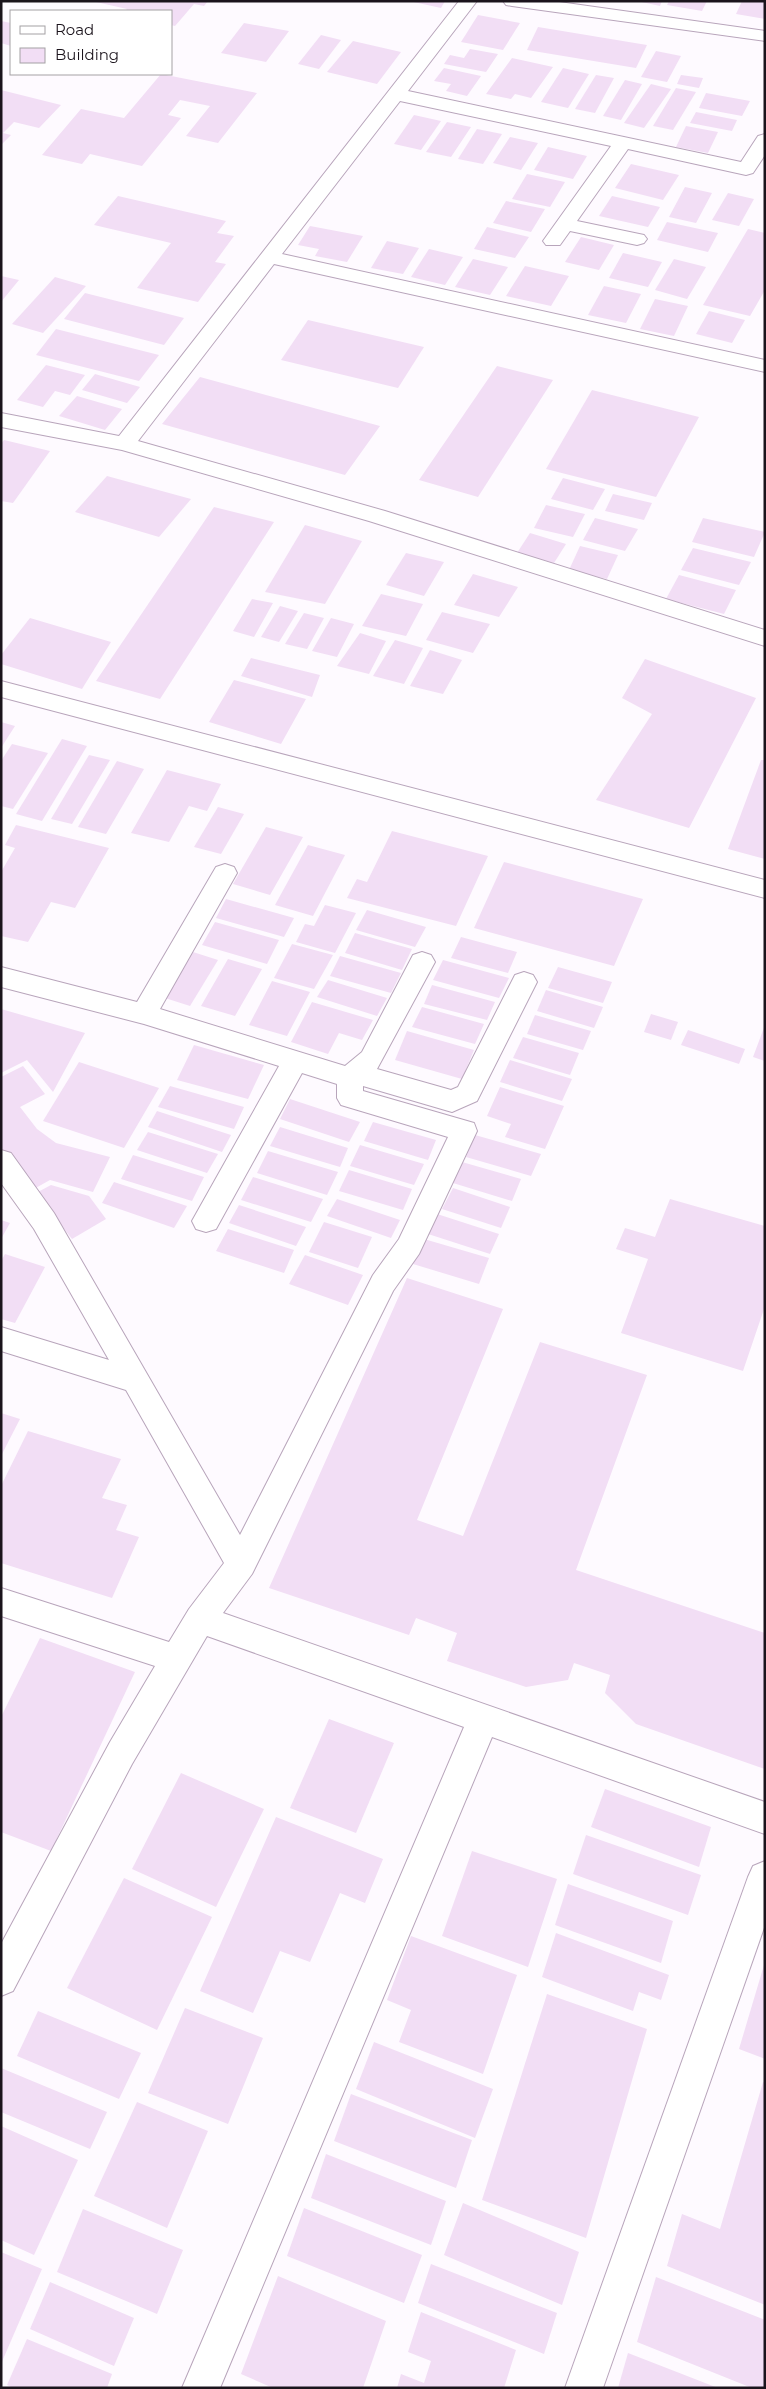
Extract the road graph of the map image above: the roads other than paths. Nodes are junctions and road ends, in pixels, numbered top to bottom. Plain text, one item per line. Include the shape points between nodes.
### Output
1 (468, 1) edge
2 (512, 1) edge
3 (765, 36) edge
4 (396, 94) junction
5 (765, 140) edge
6 (622, 143) junction
7 (566, 224) junction
8 (636, 239) dead end
9 (553, 241) dead end
10 (269, 257) junction
11 (765, 366) edge
12 (1, 420) edge
13 (124, 444) junction
14 (765, 638) edge
15 (1, 689) edge
16 (225, 873) dead end
17 (765, 888) edge
18 (422, 962) dead end
19 (1, 977) edge
20 (524, 982) dead end
21 (144, 1014) junction
22 (295, 1061) junction
23 (352, 1076) junction
24 (1, 1160) edge
25 (206, 1222) dead end
26 (1, 1339) edge
27 (136, 1381) junction
28 (241, 1564) junction
29 (1, 1602) edge
30 (200, 1619) junction
31 (176, 1659) junction
32 (483, 1719) junction
33 (765, 1818) edge
34 (765, 1877) edge
35 (1, 1979) edge
36 (201, 2388) edge
37 (584, 2388) edge

1 - 4 street
2 - 3 street
4 - 6 street
4 - 10 street
5 - 6 street via 746,170
6 - 7 street
7 - 8 street
7 - 9 street
10 - 11 street
10 - 13 street
12 - 13 street
13 - 14 street via 377,516
15 - 17 street
16 - 21 street
18 - 23 street via 371,1059
19 - 21 street
20 - 23 street via 468,1094 452,1101
21 - 22 street
22 - 23 street
22 - 25 street
23 - 28 street via 350,1098 464,1131 409,1246 383,1283
24 - 27 street via 44,1221
26 - 27 street
27 - 28 street
28 - 30 street
29 - 31 street
30 - 31 street
30 - 32 street
31 - 35 street via 121,1753
32 - 33 street
32 - 36 street
34 - 37 street

